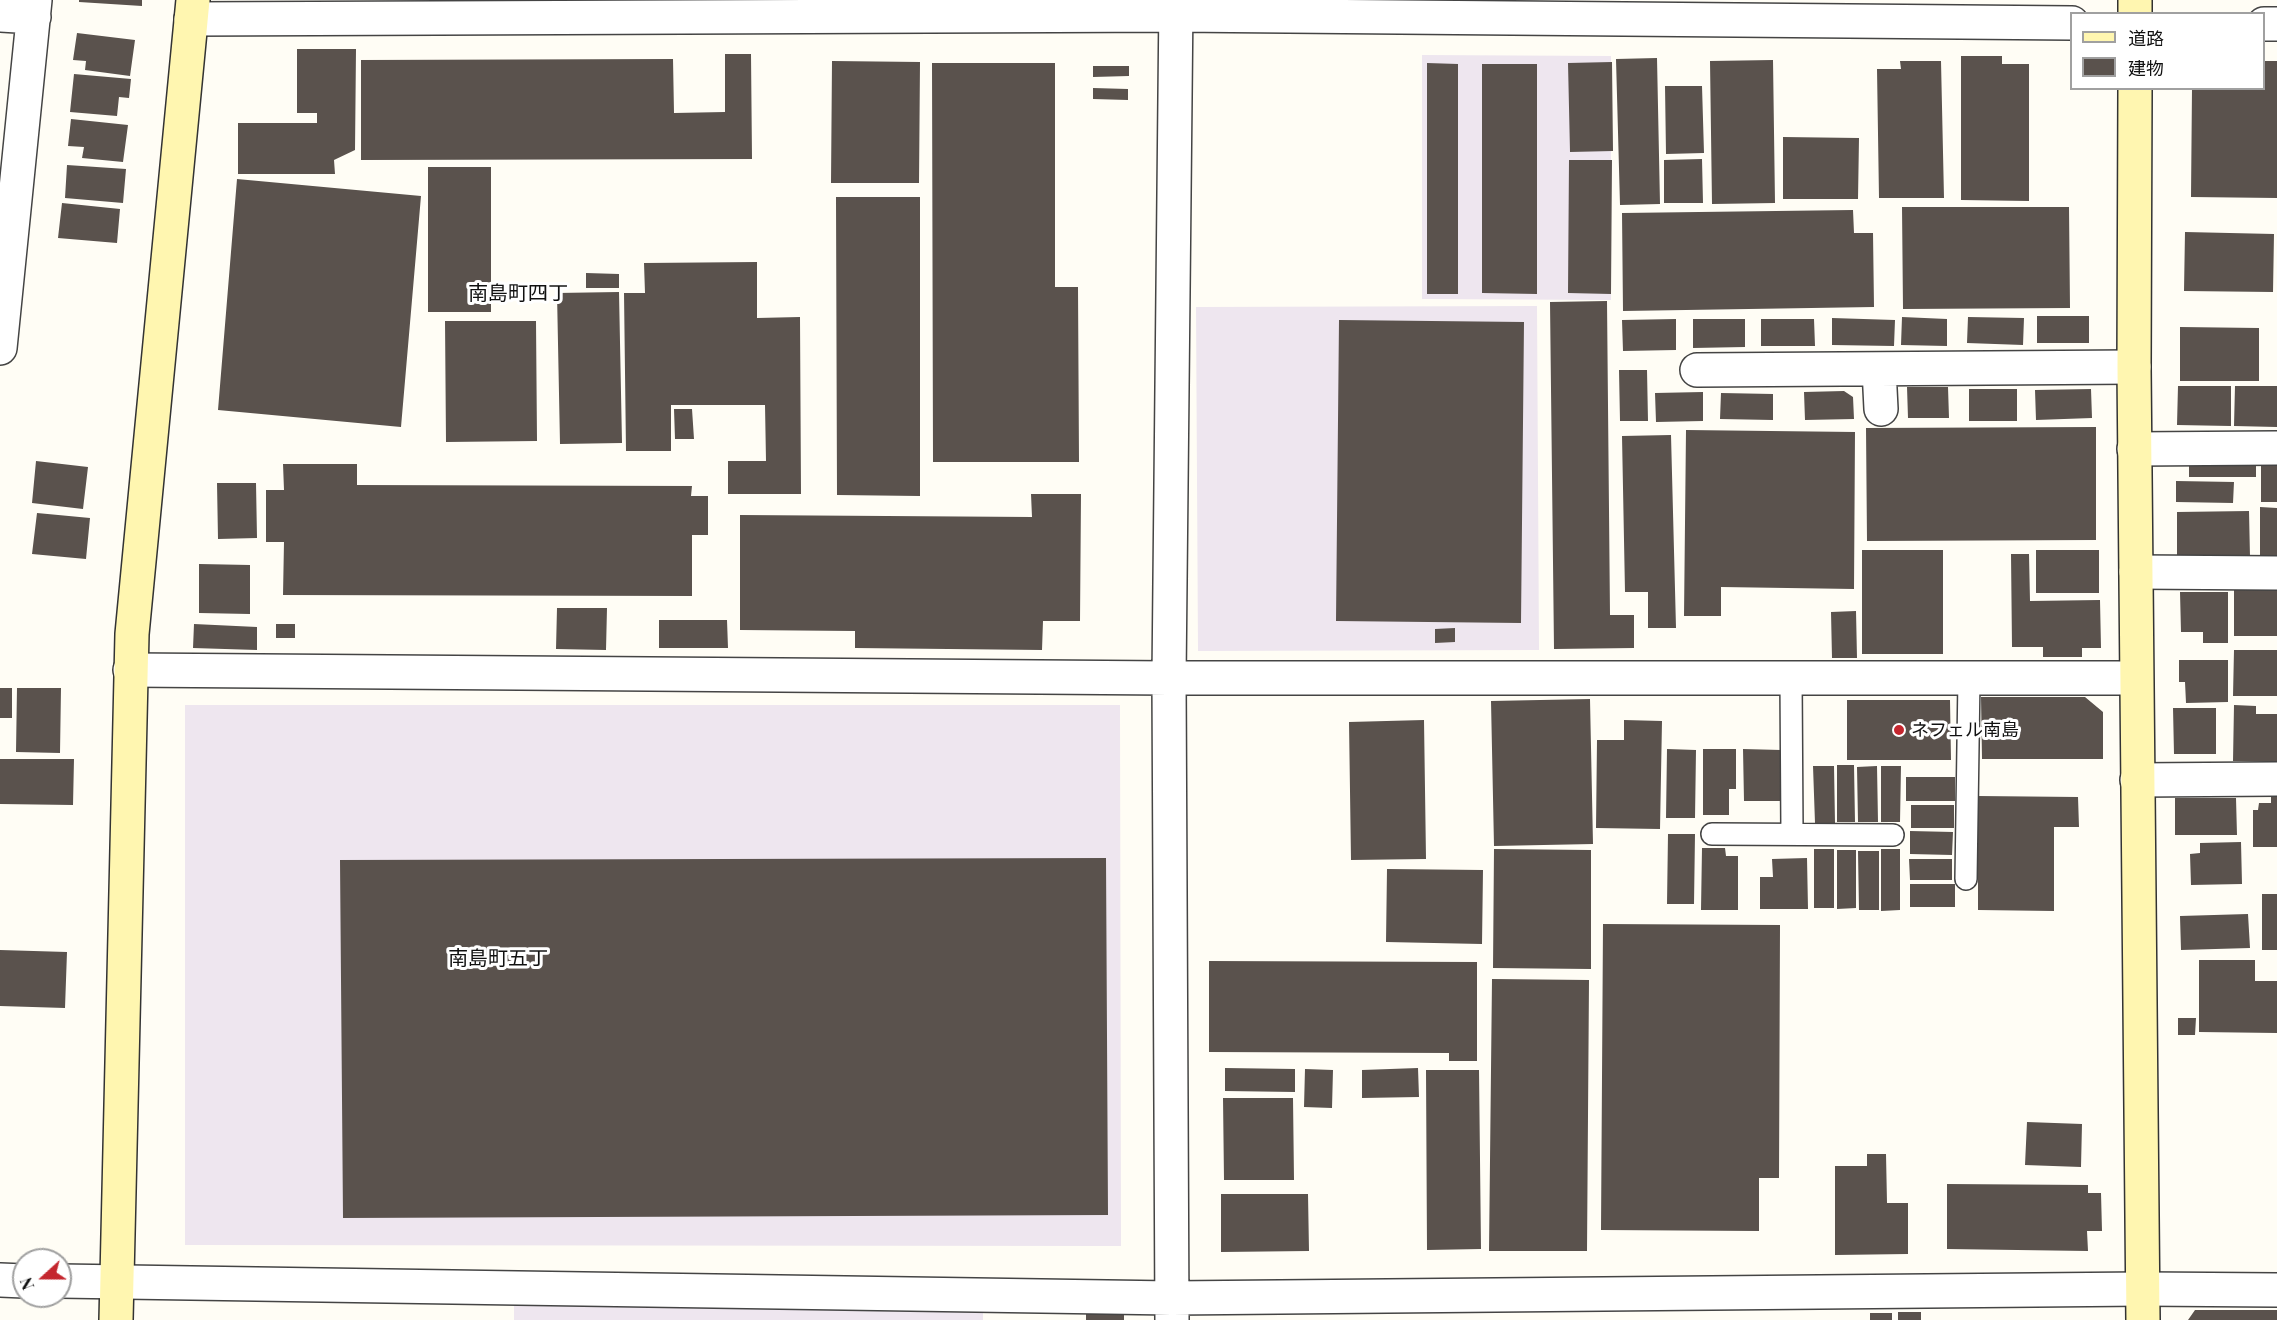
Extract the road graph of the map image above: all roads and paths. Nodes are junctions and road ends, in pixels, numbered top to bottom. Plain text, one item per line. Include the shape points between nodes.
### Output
1 (34, 8) edge
2 (1176, 8) edge
3 (192, 10) edge
4 (0, 15) edge
5 (2070, 23) edge
6 (2135, 90) edge
7 (0, 348) edge
8 (2134, 367) junction
9 (1879, 369) junction
10 (1697, 370) dead end
11 (1881, 409) dead end
12 (2277, 448) edge
13 (2134, 449) junction
14 (2136, 572) junction
15 (2277, 573) edge
16 (130, 670) junction
17 (1170, 678) junction
18 (1791, 678) junction
19 (1969, 678) junction
20 (2136, 678) junction
21 (2277, 779) edge
22 (2137, 780) junction
23 (1792, 833) junction
24 (1712, 834) dead end
25 (1893, 835) dead end
26 (1966, 879) dead end
27 (72, 1281) edge
28 (117, 1281) junction
29 (2277, 1290) edge
30 (2143, 1304) edge
31 (1055, 1309) edge
32 (1172, 1309) edge
33 (116, 1320) edge

1 - 4 street
1 - 7 street
2 - 3 street
2 - 5 street
2 - 17 street
3 - 16 street
6 - 8 street
8 - 9 street
8 - 13 street
9 - 10 street
9 - 11 street
12 - 13 street
13 - 14 street
14 - 15 street
14 - 20 street
16 - 17 street
16 - 28 street
17 - 18 street
17 - 32 street
18 - 19 street
18 - 23 lane
19 - 20 street
19 - 26 lane
20 - 22 street
21 - 22 street
22 - 30 street
23 - 24 lane
23 - 25 lane
27 - 28 street
28 - 31 street
28 - 33 street
29 - 30 street
30 - 32 street
31 - 32 street

